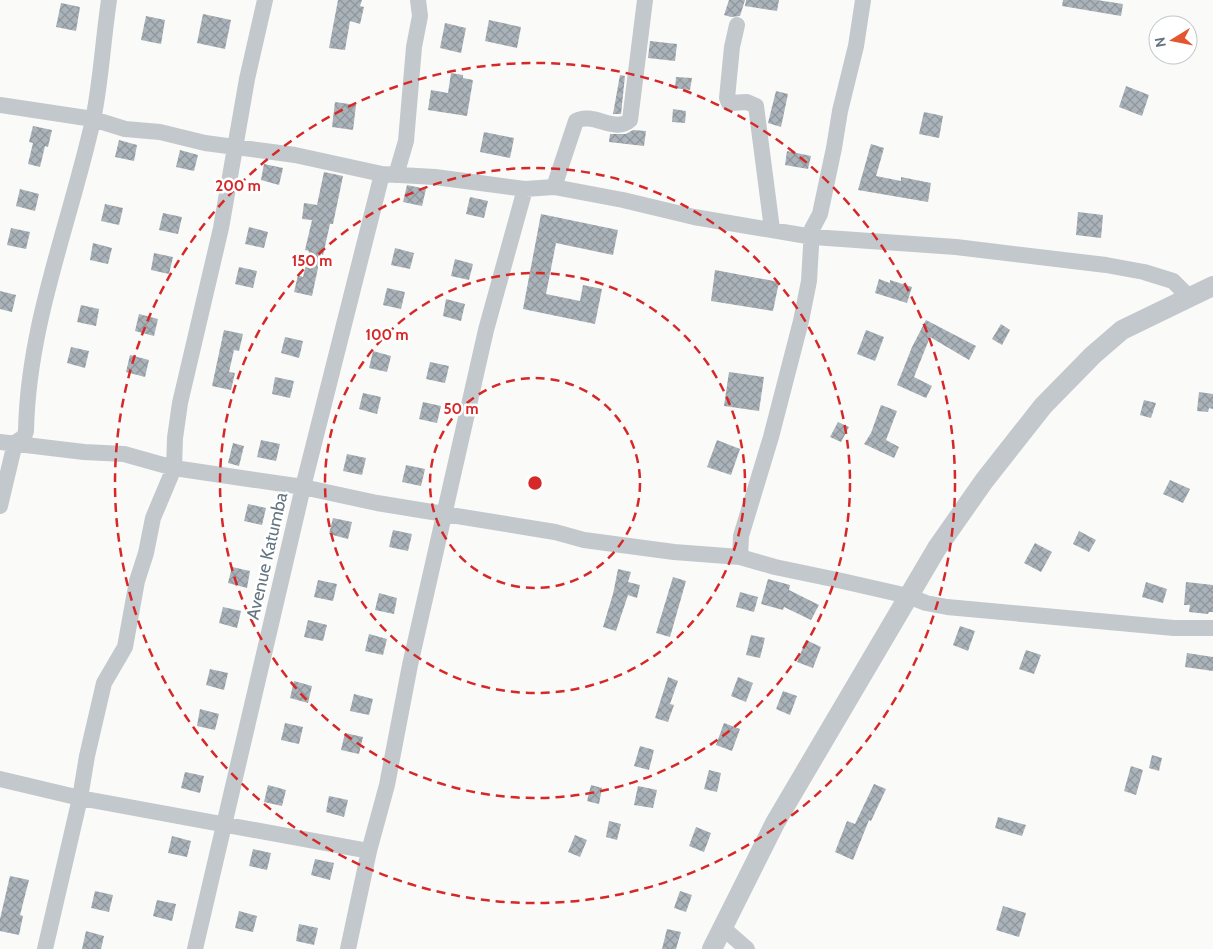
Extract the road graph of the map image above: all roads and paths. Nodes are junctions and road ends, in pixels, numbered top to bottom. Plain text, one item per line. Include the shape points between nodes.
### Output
1 (109, 0) edge
2 (265, 0) edge
3 (418, 0) edge
4 (645, 0) edge
5 (863, 0) edge
6 (737, 25) dead end
7 (0, 104) edge
8 (93, 119) junction
9 (235, 149) junction
10 (389, 174) junction
11 (554, 187) junction
12 (525, 189) junction
13 (772, 229) junction
14 (813, 237) junction
15 (1213, 286) edge
16 (1188, 296) junction
17 (8, 442) edge
18 (174, 468) junction
19 (303, 487) junction
20 (0, 506) edge
21 (445, 514) junction
22 (740, 557) junction
23 (908, 596) junction
24 (1213, 628) edge
25 (0, 779) edge
26 (80, 798) junction
27 (224, 824) junction
28 (369, 851) junction
29 (723, 928) junction
30 (45, 949) edge
31 (195, 949) edge
32 (348, 949) edge
33 (712, 949) edge
34 (748, 949) edge

1 - 8 street
2 - 9 street
3 - 10 street, Avenue Katumba via 420,16 414,46 406,141
4 - 11 street via 630,120 619,124 583,118 576,121
5 - 14 street via 852,66 820,214 812,229
6 - 13 street via 726,98 729,103 747,102 756,106
7 - 8 street
8 - 9 street via 124,129 160,132
8 - 17 street via 39,324 28,382 26,431 24,437
9 - 10 street via 295,155
9 - 18 street via 221,228 180,404
10 - 12 street
10 - 19 street, Avenue Katumba
11 - 12 street
11 - 13 street via 694,217
12 - 21 street via 486,330
13 - 14 street
14 - 16 street via 956,248 1106,266 1173,281
14 - 22 street via 809,281 793,358 741,536
15 - 16 street
16 - 23 street via 1122,330 1044,406 984,481
17 - 18 street via 124,454
17 - 20 street
18 - 19 street
18 - 26 street via 152,518 125,647 104,683
19 - 21 street
19 - 27 street, Avenue Katumba
21 - 22 street via 555,532 584,540
21 - 28 street via 410,665 387,785
22 - 23 street via 775,568
23 - 24 street via 947,607 1174,628
23 - 29 street via 775,823
25 - 26 street
26 - 27 street
26 - 30 street
27 - 28 street
27 - 31 street, Avenue Katumba
28 - 32 street
29 - 33 street
29 - 34 street

